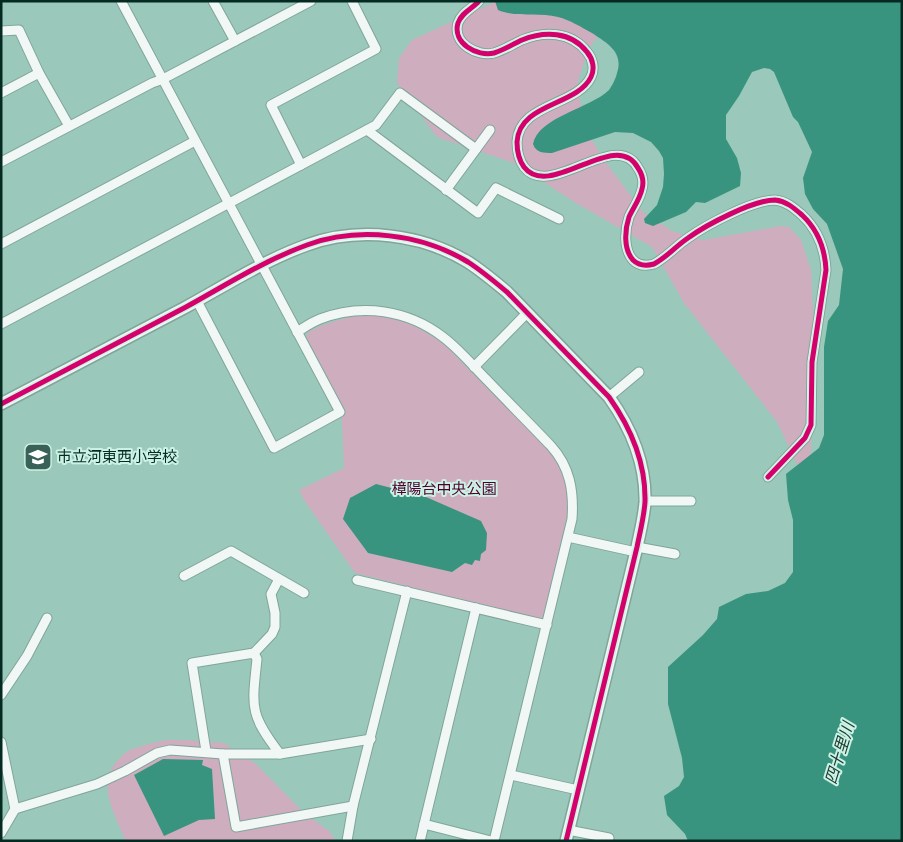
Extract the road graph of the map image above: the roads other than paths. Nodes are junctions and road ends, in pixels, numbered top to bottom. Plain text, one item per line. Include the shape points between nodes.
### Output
1 (121, 1) edge
2 (213, 1) edge
3 (311, 1) edge
4 (352, 1) edge
5 (479, 1) edge
6 (1, 31) edge
7 (235, 41) junction
8 (39, 73) junction
9 (163, 79) junction
10 (1, 93) edge
11 (69, 126) junction
12 (367, 130) junction
13 (490, 130) dead end
14 (195, 142) junction
15 (476, 149) junction
16 (1, 162) edge
17 (302, 165) junction
18 (446, 190) junction
19 (229, 204) junction
20 (559, 219) dead end
21 (1, 244) edge
22 (261, 266) junction
23 (197, 301) junction
24 (527, 313) junction
25 (1, 324) edge
26 (297, 332) junction
27 (474, 367) junction
28 (638, 372) dead end
29 (609, 397) junction
30 (1, 404) edge
31 (768, 477) dead end
32 (645, 501) junction
33 (691, 501) dead end
34 (568, 537) junction
35 (637, 550) junction
36 (675, 554) dead end
37 (184, 576) dead end
38 (279, 579) junction
39 (357, 580) dead end
40 (407, 592) junction
41 (304, 593) dead end
42 (476, 608) junction
43 (47, 618) dead end
44 (547, 625) junction
45 (254, 654) junction
46 (1, 695) edge
47 (371, 739) junction
48 (1, 742) edge
49 (206, 751) junction
50 (223, 754) junction
51 (280, 754) junction
52 (511, 775) junction
53 (578, 790) junction
54 (353, 806) junction
55 (15, 809) junction
56 (424, 824) junction
57 (1, 833) edge
58 (567, 836) edge
59 (609, 838) dead end
60 (347, 841) edge
61 (420, 841) edge
62 (492, 841) edge

1 - 9 street
2 - 7 street
3 - 7 street
4 - 17 street via 376,49 271,105
5 - 31 street via 458,23 459,40 464,45 494,53 542,34 556,34 566,36 589,54 593,69 587,82 527,120 520,130 517,149 525,168 540,176 557,174 610,155 629,158 643,181 642,192 630,216 626,239 635,262 654,264 700,230 747,207 776,200 795,208 818,236 826,270 812,362 811,425 805,438
6 - 8 street via 19,30
7 - 9 street
8 - 10 street
8 - 11 street
9 - 11 street
9 - 14 street
11 - 16 street
12 - 15 street via 376,125 400,93
12 - 17 street
12 - 18 street
13 - 15 street
14 - 19 street
14 - 21 street
15 - 18 street
17 - 19 street
18 - 20 street via 478,213 496,188
19 - 22 street
19 - 25 street
22 - 23 street
22 - 24 street via 310,244 335,237 385,235 416,240 468,262 500,286
22 - 26 street
23 - 26 street via 274,448 340,412
23 - 30 street
24 - 27 street
24 - 29 street
26 - 27 street via 319,319 342,313 373,310 401,314 426,325 444,338
27 - 34 street via 559,455 572,488
28 - 29 street
29 - 32 street via 632,433 644,477
32 - 33 street
32 - 35 street
34 - 35 street
34 - 44 street
35 - 36 street
35 - 53 street
37 - 38 street via 231,551
38 - 41 street
38 - 45 street via 271,594 275,627
39 - 40 street
40 - 42 street
40 - 47 street
42 - 44 street
42 - 56 street
43 - 46 street
44 - 52 street
45 - 49 street via 192,663
45 - 51 street via 257,659 254,711 262,730
47 - 51 street
47 - 54 street
48 - 55 street
49 - 50 street
49 - 55 street via 157,753 97,784
50 - 51 street
50 - 54 street via 236,827
52 - 53 street
52 - 62 street
53 - 58 street
54 - 60 street
55 - 57 street
56 - 61 street
56 - 62 street
58 - 59 street

